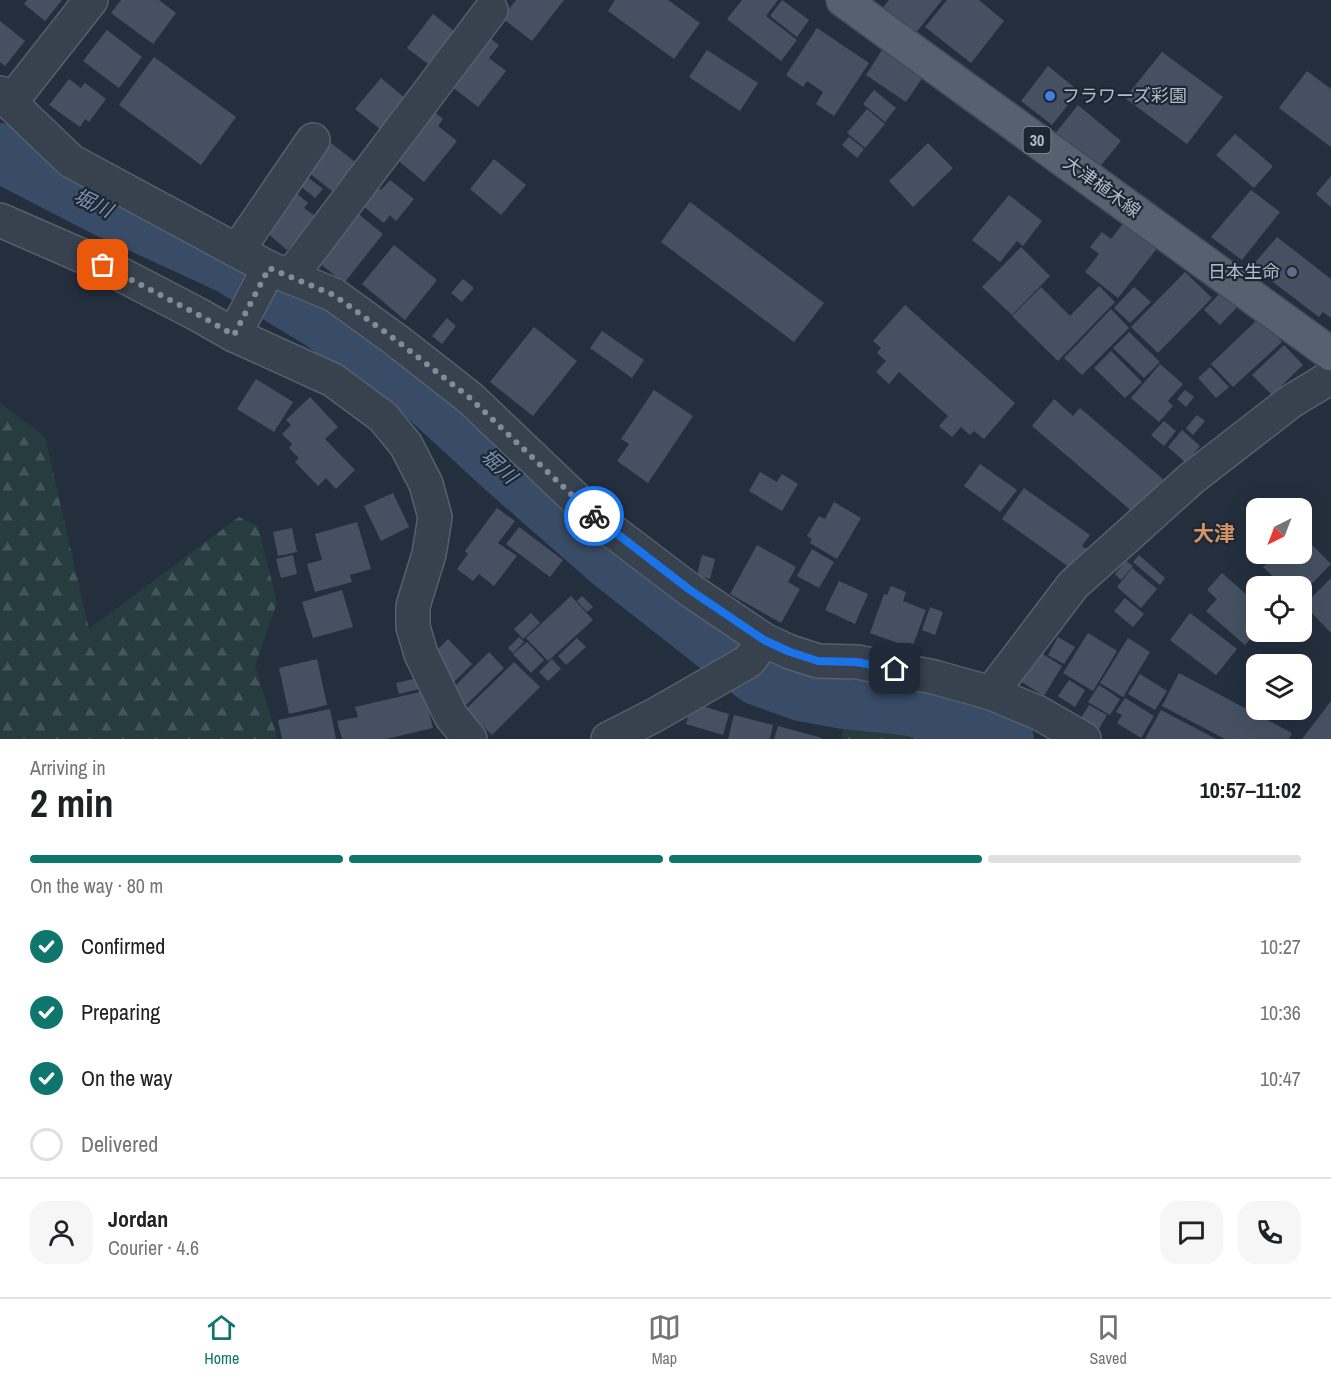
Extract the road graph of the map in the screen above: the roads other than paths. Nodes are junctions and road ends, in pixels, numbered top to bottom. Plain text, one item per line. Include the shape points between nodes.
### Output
1 (91, 0) edge
2 (843, 0) edge
3 (491, 10) dead end
4 (5, 98) edge
5 (313, 140) dead end
6 (0, 220) edge
7 (237, 251) junction
8 (279, 273) junction
9 (234, 335) junction
10 (1331, 354) edge
11 (1331, 377) edge
12 (764, 640) junction
13 (991, 693) junction
14 (470, 739) edge
15 (608, 739) edge
16 (1084, 739) edge

1 - 4 street
2 - 10 main road, 大津植木線 / 30
3 - 8 street
4 - 7 street via 70,161
5 - 7 street
6 - 9 street via 103,265
7 - 8 street
8 - 9 street
8 - 12 street via 334,295 396,340 470,398 599,521
9 - 14 street via 333,380 373,409 406,446 426,484 435,517 429,554 413,606 413,627 421,654 451,716
11 - 13 street via 1290,402 1192,478 1073,585
12 - 13 street via 818,661 856,662
12 - 15 street via 749,661
13 - 16 street

